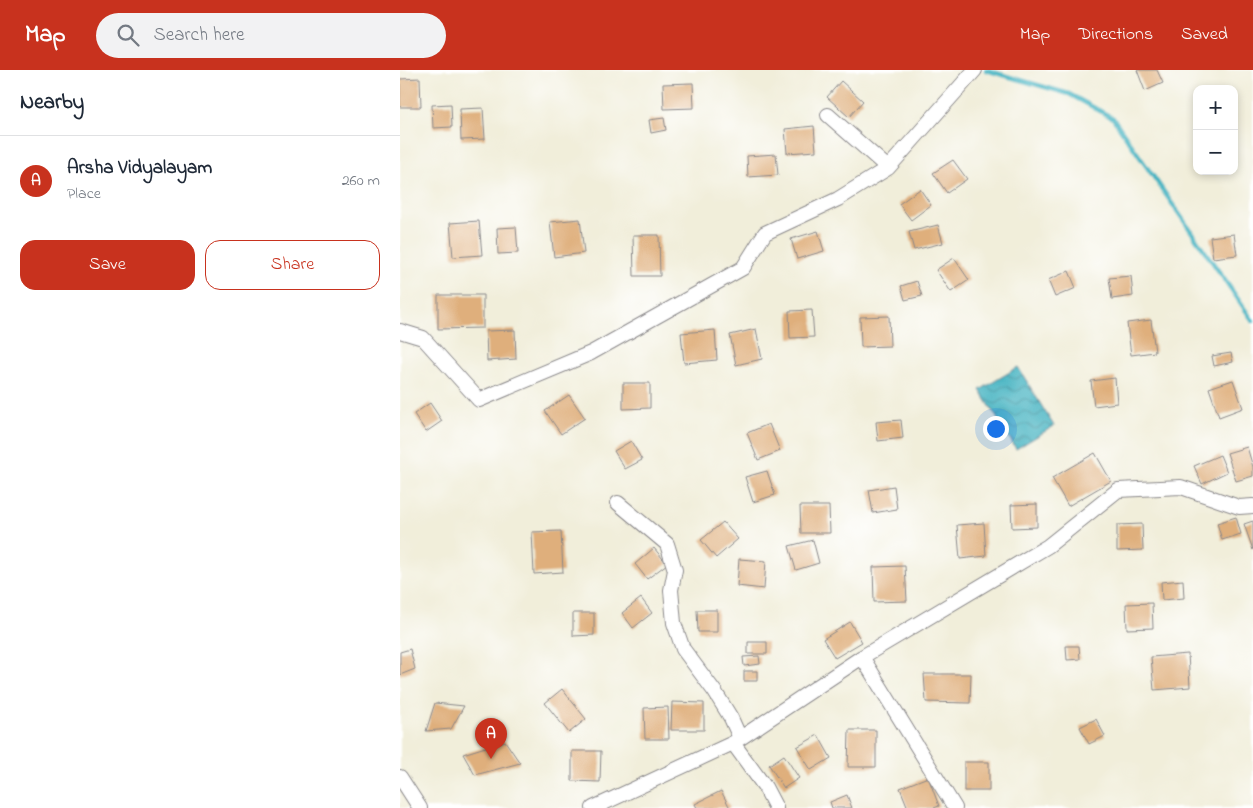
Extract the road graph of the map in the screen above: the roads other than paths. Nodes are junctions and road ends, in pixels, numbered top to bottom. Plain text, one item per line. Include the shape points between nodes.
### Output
1 (972, 73) edge
2 (828, 115) dead end
3 (888, 168) junction
4 (400, 331) edge
5 (618, 503) dead end
6 (1253, 506) edge
7 (862, 657) junction
8 (737, 740) junction
9 (400, 777) edge
10 (420, 808) edge
11 (593, 808) edge
12 (776, 808) edge
13 (955, 808) edge

1 - 3 street
2 - 3 street
3 - 4 street via 838,198 765,233 743,268 590,353 479,400 423,338
5 - 8 street via 668,544 675,570 671,590 674,623 683,649 731,718
6 - 7 street via 1239,507 1181,487 1118,490 1048,546
7 - 8 street
7 - 13 street
8 - 11 street
8 - 12 street
9 - 10 street

